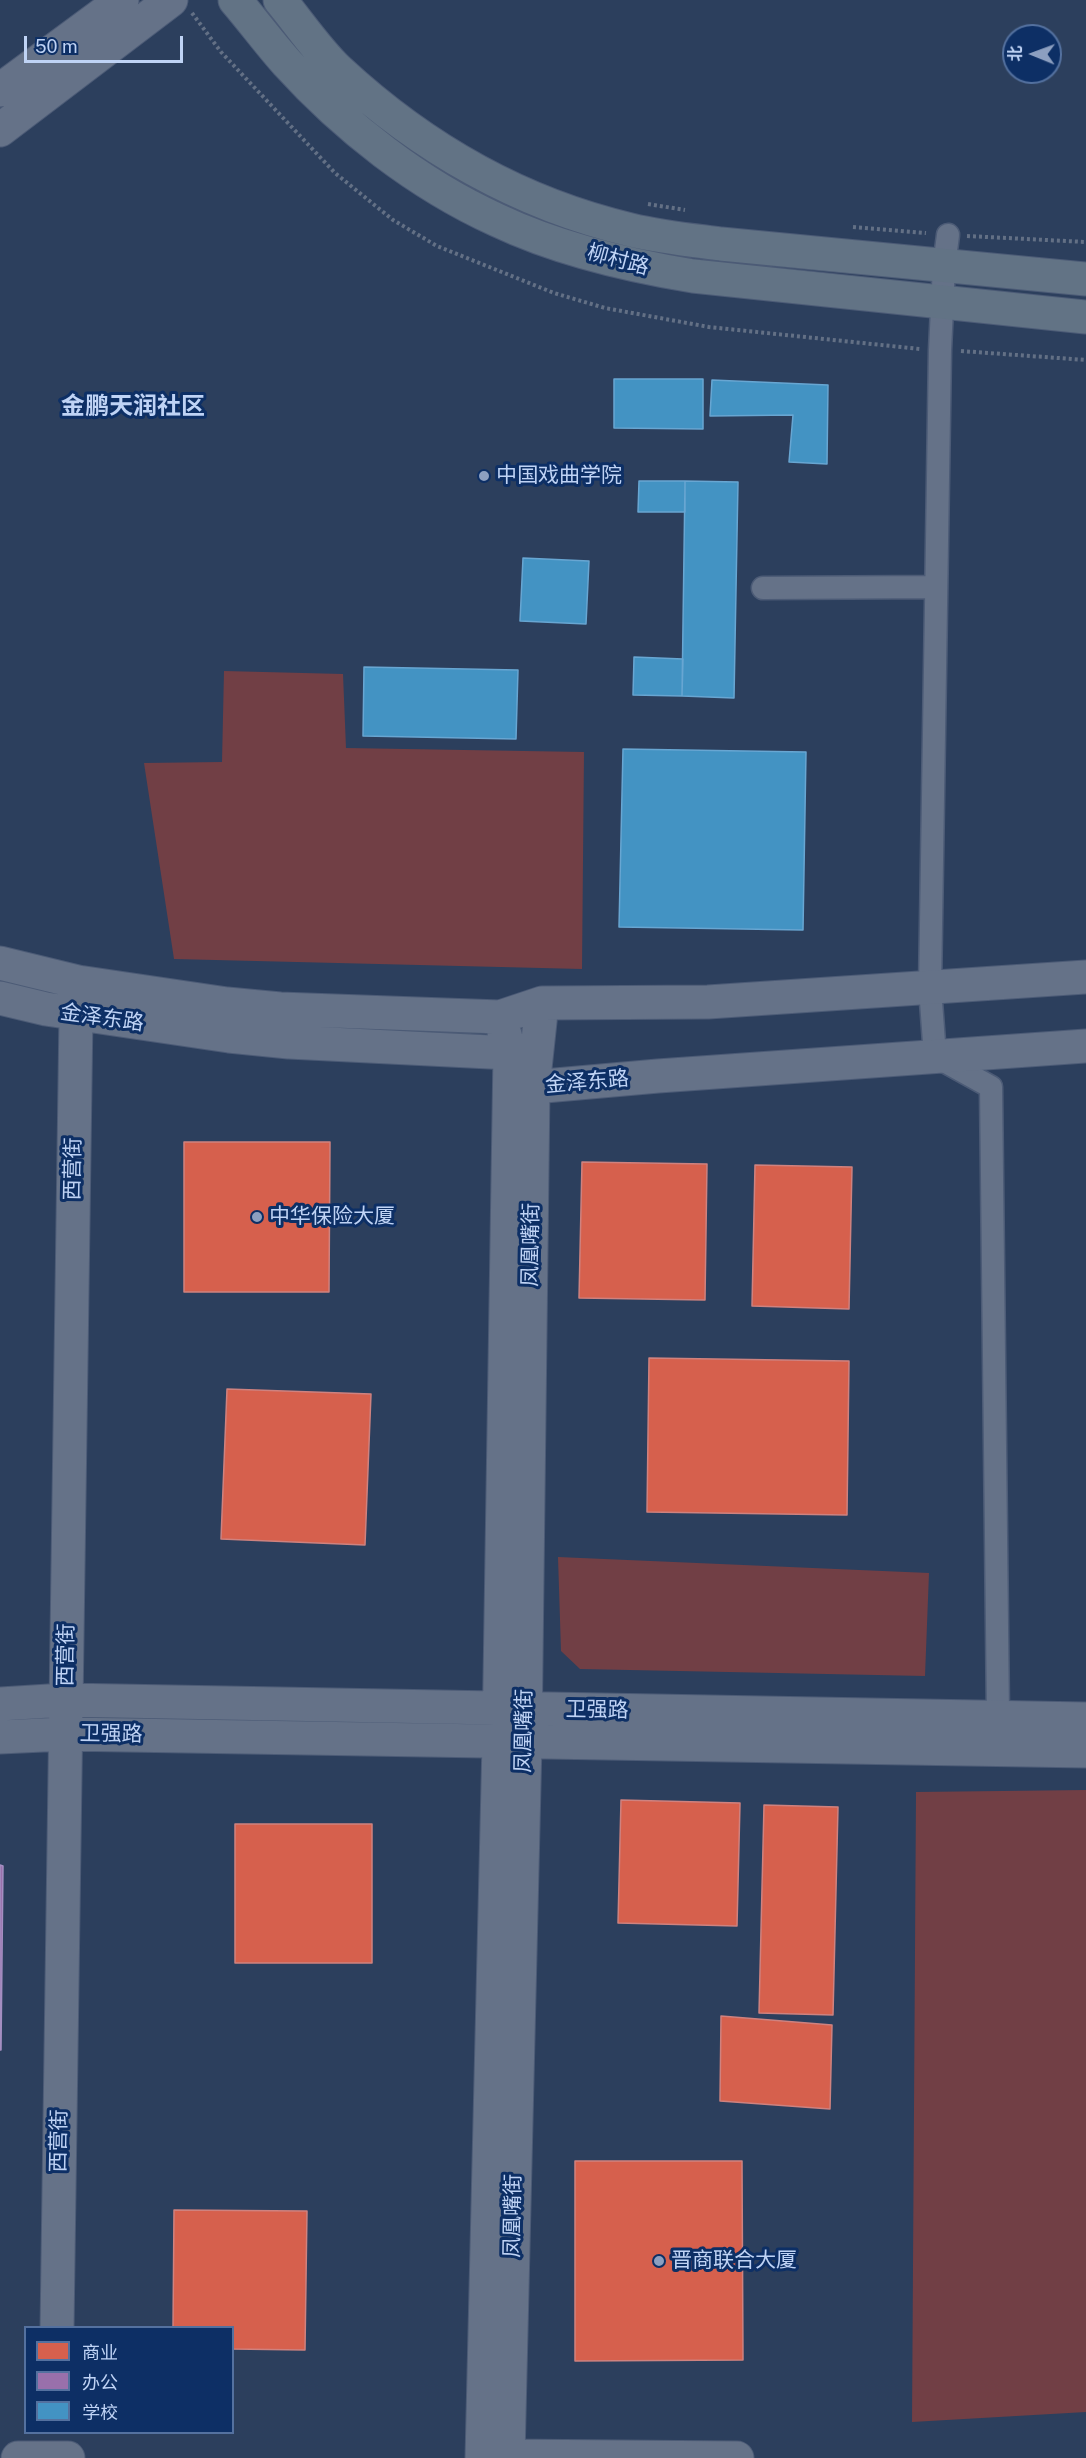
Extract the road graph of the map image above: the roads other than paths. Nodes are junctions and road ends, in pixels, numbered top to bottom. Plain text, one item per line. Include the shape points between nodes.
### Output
1 (122, 0) edge
2 (171, 0) edge
3 (235, 0) edge
4 (280, 0) edge
5 (0, 90) edge
6 (0, 130) edge
7 (946, 250) junction
8 (1086, 279) edge
9 (942, 303) junction
10 (1086, 317) edge
11 (935, 587) junction
12 (763, 588) dead end
13 (0, 963) edge
14 (1086, 977) edge
15 (930, 988) junction
16 (0, 998) edge
17 (77, 998) junction
18 (542, 1004) junction
19 (500, 1017) junction
20 (1086, 1046) edge
21 (510, 1053) junction
22 (935, 1056) junction
23 (533, 1086) junction
24 (65, 1700) junction
25 (0, 1704) edge
26 (512, 1708) junction
27 (998, 1716) junction
28 (1086, 1719) edge
29 (65, 1734) junction
30 (0, 1737) edge
31 (512, 1742) junction
32 (1086, 1751) edge
33 (57, 2326) edge
34 (56, 2434) edge
35 (18, 2458) edge
36 (56, 2458) edge
37 (68, 2458) edge
38 (498, 2458) edge
39 (737, 2458) edge

1 - 5 street
2 - 6 street
3 - 9 main road, 柳村路 via 288,64 353,126 412,171 498,221 594,255 646,268
4 - 7 main road, 柳村路 via 337,68 381,106 497,183 543,203 609,224 721,244
7 - 8 main road, 柳村路
7 - 9 street
9 - 10 main road, 柳村路
9 - 11 street
11 - 12 street
11 - 15 street
13 - 17 street, 金泽东路
14 - 15 street, 金泽东路
15 - 18 street, 金泽东路 via 708,1002
15 - 22 street
16 - 17 street, 金泽东路
17 - 19 street, 金泽东路
17 - 21 street, 金泽东路 via 229,1036
17 - 24 street, 西营街
18 - 19 street, 金泽东路
18 - 23 street, 凤凰嘴街
19 - 21 street, 凤凰嘴街
20 - 22 street, 金泽东路
21 - 23 street, 金泽东路
21 - 26 street, 凤凰嘴街
22 - 23 street, 金泽东路
22 - 27 street via 991,1087
23 - 26 street, 凤凰嘴街
24 - 25 street, 卫强路
24 - 26 street, 卫强路
24 - 29 street, 西营街
26 - 27 street, 卫强路
26 - 31 street, 凤凰嘴街
27 - 28 street, 卫强路
29 - 30 street, 卫强路
29 - 31 street, 卫强路
29 - 33 street, 西营街
31 - 32 street, 卫强路
31 - 38 street, 凤凰嘴街
34 - 36 street
35 - 36 street
36 - 37 street
38 - 39 street

